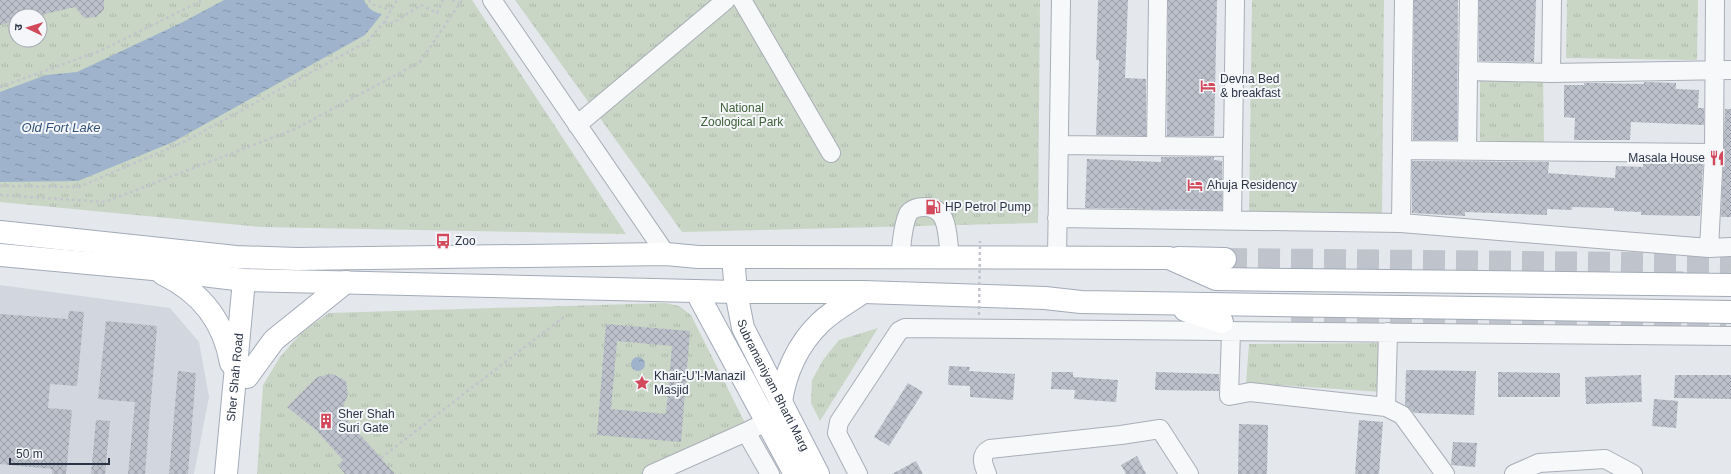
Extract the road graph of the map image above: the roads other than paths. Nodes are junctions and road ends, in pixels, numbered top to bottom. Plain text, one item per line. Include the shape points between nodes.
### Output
1 (726, 0) edge
2 (742, 0) edge
3 (1061, 0) edge
4 (1158, 0) edge
5 (1235, 0) edge
6 (1404, 0) edge
7 (1469, 0) edge
8 (1552, 0) edge
9 (1715, 0) edge
10 (501, 4) edge
11 (1722, 70) edge
12 (1468, 71) junction
13 (1550, 73) junction
14 (578, 125) junction
15 (1059, 145) junction
16 (1156, 146) junction
17 (1233, 147) junction
18 (1402, 150) junction
19 (1467, 150) junction
20 (831, 153) dead end
21 (1714, 153) junction
22 (1057, 218) junction
23 (1232, 220) junction
24 (1401, 222) junction
25 (0, 232) edge
26 (1731, 247) edge
27 (1709, 248) junction
28 (666, 254) junction
29 (0, 255) edge
30 (698, 257) junction
31 (733, 257) junction
32 (900, 257) junction
33 (950, 257) junction
34 (1057, 257) junction
35 (1169, 258) junction
36 (1225, 259) tunnel mouth
37 (153, 269) junction
38 (251, 280) junction
39 (346, 282) junction
40 (1731, 285) edge
41 (696, 291) junction
42 (736, 292) junction
43 (863, 292) junction
44 (1164, 304) junction
45 (1731, 312) edge
46 (1226, 327) junction
47 (1388, 332) junction
48 (1731, 336) edge
49 (240, 383) junction
50 (1386, 407) junction
51 (778, 412) junction
52 (746, 432) junction
53 (226, 474) edge
54 (238, 474) edge
55 (652, 474) edge
56 (770, 474) edge
57 (795, 474) edge
58 (818, 474) edge
59 (858, 474) edge
60 (987, 474) edge
61 (1189, 474) edge
62 (1445, 474) edge
63 (1514, 474) edge
64 (1633, 474) edge

1 - 14 street
2 - 20 street
3 - 15 street
4 - 16 street
5 - 17 street
6 - 18 street
7 - 12 street
8 - 13 street
9 - 11 street
10 - 14 street
11 - 13 street
11 - 21 street
12 - 13 street
12 - 19 street
14 - 28 street
15 - 16 street
15 - 22 street
16 - 17 street
17 - 23 street
18 - 19 street
18 - 24 street
19 - 21 street
21 - 27 street
22 - 23 street
22 - 34 street
23 - 24 street
24 - 27 street
25 - 28 main road via 236,257 297,259
26 - 27 street
28 - 30 main road
29 - 37 main road
30 - 31 main road
30 - 41 main road
31 - 32 main road
31 - 42 main road, Subramaniyam Bharti Marg
32 - 33 main road
32 - 33 street via 908,214 914,208 922,207 937,209 943,215
33 - 34 main road
34 - 35 main road
35 - 36 main road
35 - 40 main road via 1216,279
37 - 38 main road
37 - 49 main road via 192,291 208,306 220,325
38 - 39 main road
38 - 49 main road, Sher Shah Road
39 - 41 main road
39 - 49 main road via 274,340
41 - 42 main road
41 - 51 main road, Subramaniyam Bharti Marg
42 - 43 main road
42 - 51 main road, Subramaniyam Bharti Marg via 743,328
43 - 44 main road
43 - 51 main road via 820,322 806,339 785,378
44 - 45 main road
44 - 46 main road
46 - 47 street
46 - 50 street via 1229,396 1250,392
46 - 59 street via 902,328 837,427 837,433
47 - 48 street
47 - 50 street
49 - 53 main road, Sher Shah Road
49 - 54 main road, Sher Shah Road
50 - 62 street via 1402,415
51 - 52 street
51 - 57 main road, Subramaniyam Bharti Marg
51 - 58 main road, Subramaniyam Bharti Marg
52 - 55 street
52 - 56 street
60 - 61 street via 982,463 983,456 990,449 1160,429
63 - 64 street via 1539,463 1605,459

